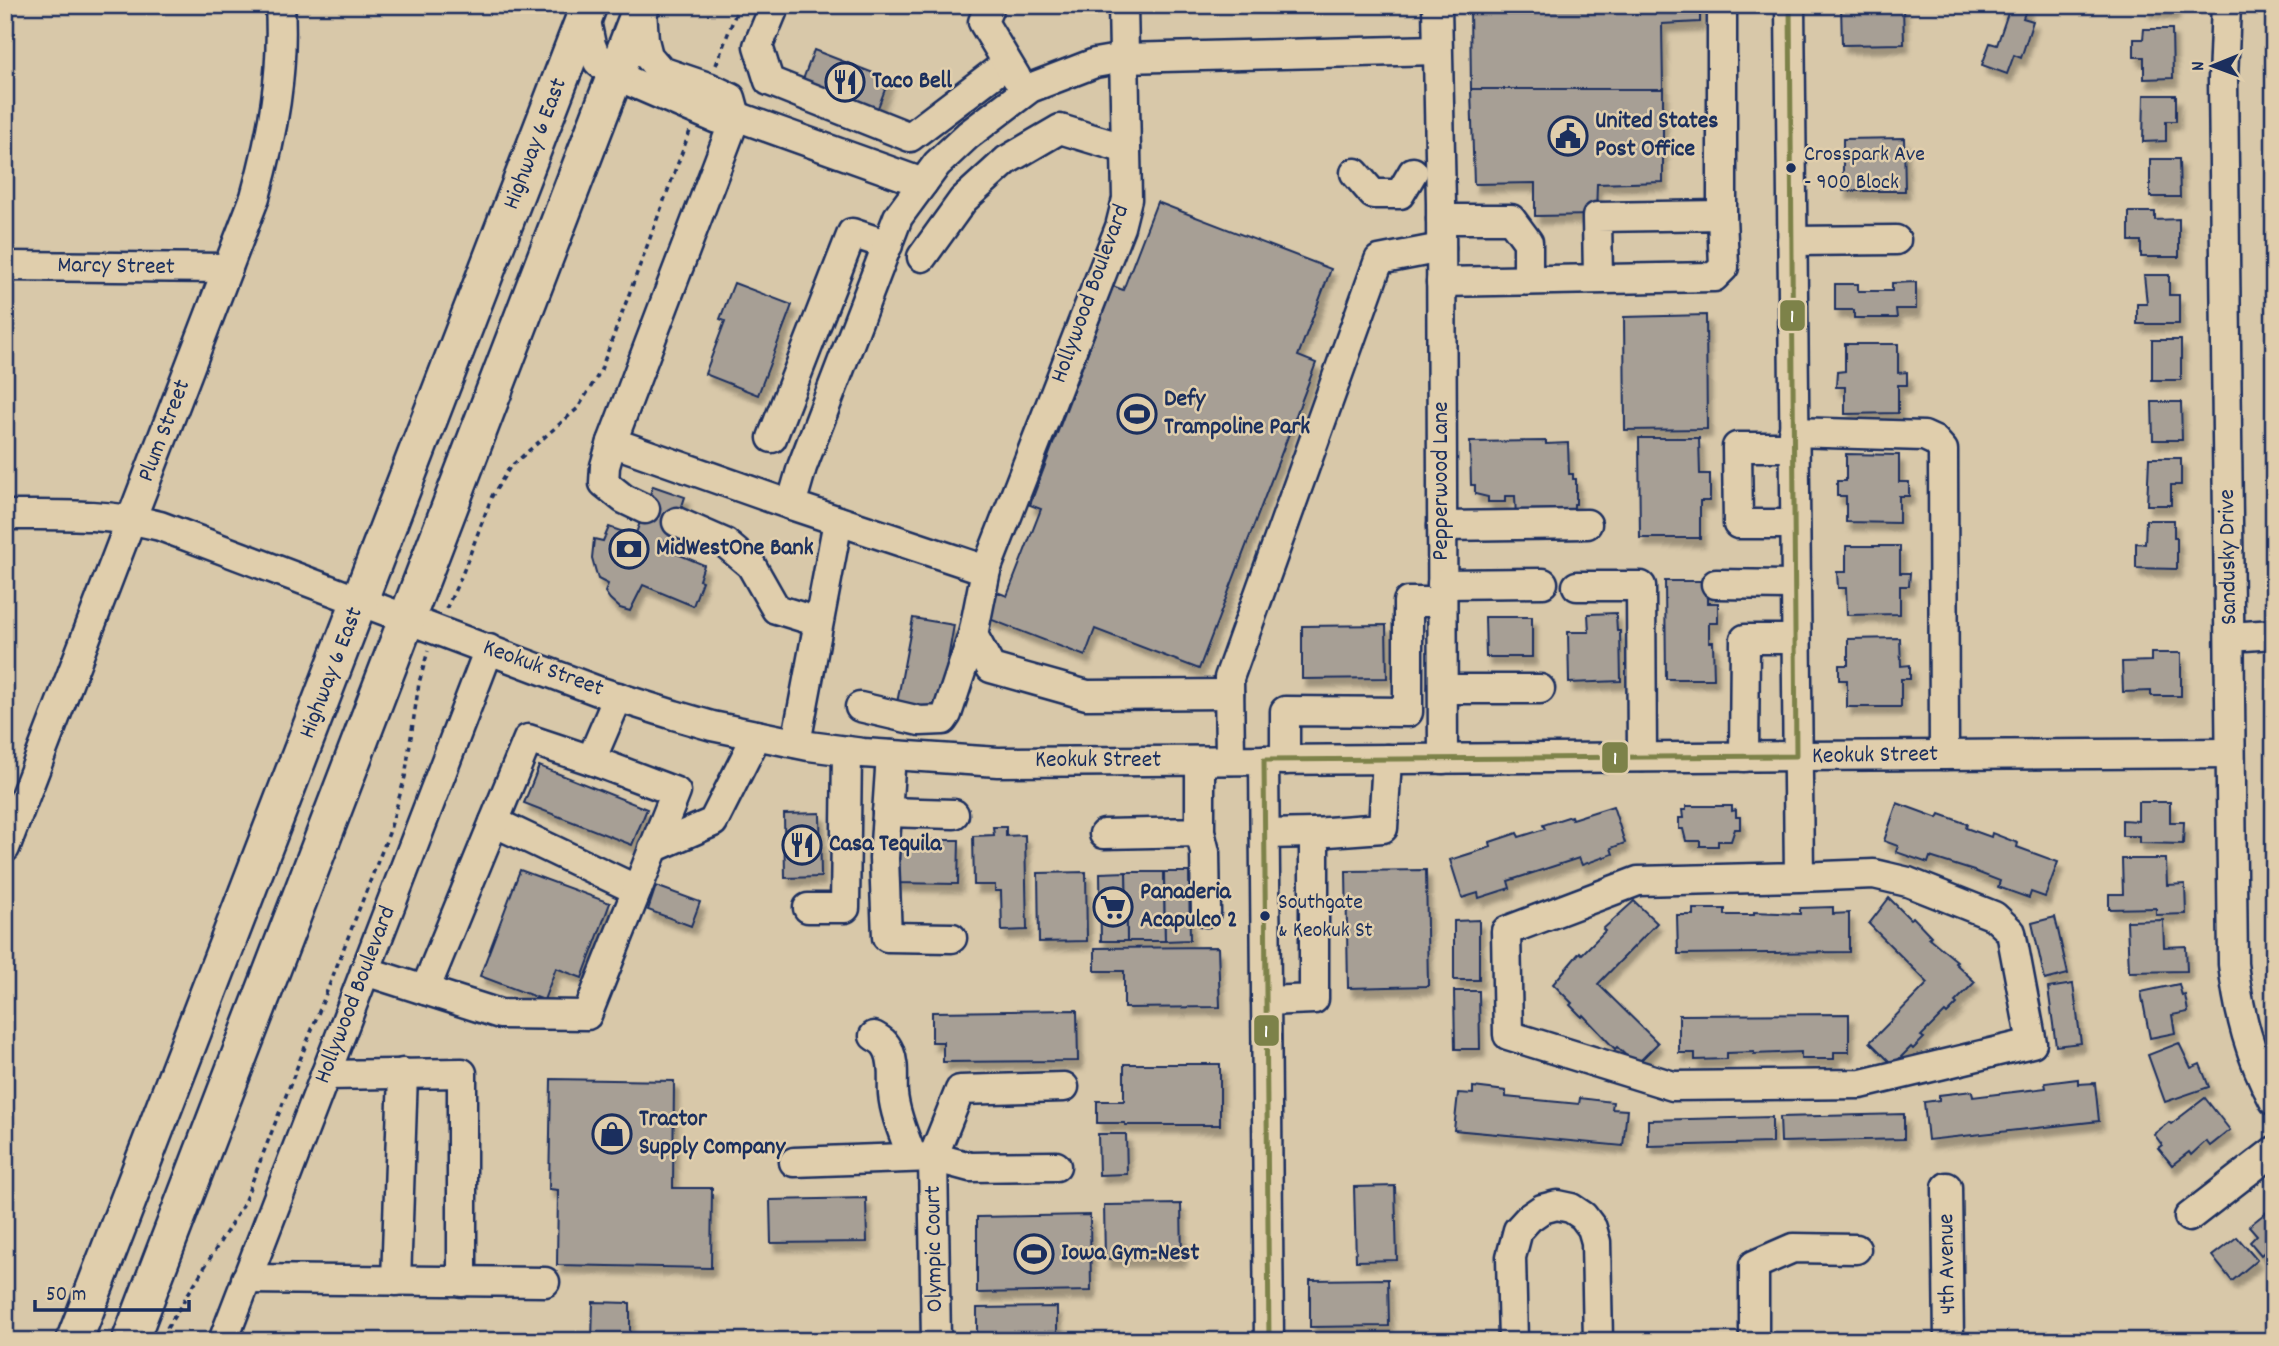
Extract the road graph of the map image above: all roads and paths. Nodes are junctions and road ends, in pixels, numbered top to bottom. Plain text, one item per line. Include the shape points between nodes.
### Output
1 (280, 5) edge
2 (775, 5) edge
3 (990, 5) edge
4 (1123, 5) edge
5 (1437, 5) edge
6 (1723, 5) edge
7 (1790, 5) edge
8 (2226, 5) edge
9 (642, 6) edge
10 (587, 11) edge
11 (1437, 50) junction
12 (1124, 58) junction
13 (1006, 64) junction
14 (615, 75) junction
15 (1026, 91) junction
16 (736, 116) junction
17 (1126, 149) junction
18 (1413, 172) dead end
19 (1355, 173) dead end
20 (923, 183) junction
21 (1441, 211) junction
22 (1723, 215) junction
23 (1896, 240) dead end
24 (1792, 241) junction
25 (888, 245) junction
26 (1441, 248) junction
27 (922, 257) dead end
28 (5, 266) edge
29 (228, 268) junction
30 (1598, 279) junction
31 (834, 280) junction
32 (1528, 281) junction
33 (1441, 282) junction
34 (868, 295) junction
35 (813, 333) junction
36 (848, 347) junction
37 (793, 386) junction
38 (828, 400) junction
39 (772, 438) dead end
40 (1794, 440) junction
41 (612, 442) junction
42 (791, 505) junction
43 (645, 509) dead end
44 (5, 515) edge
45 (131, 519) junction
46 (838, 521) junction
47 (677, 522) dead end
48 (1587, 524) dead end
49 (1794, 524) junction
50 (1442, 526) junction
51 (986, 570) junction
52 (1543, 583) dead end
53 (1716, 584) dead end
54 (1795, 585) junction
55 (1577, 586) dead end
56 (1442, 593) junction
57 (359, 602) junction
58 (407, 619) junction
59 (818, 622) junction
60 (2274, 634) edge
61 (973, 635) junction
62 (2230, 637) junction
63 (1795, 639) junction
64 (489, 649) junction
65 (1443, 689) junction
66 (1540, 689) dead end
67 (1229, 694) junction
68 (618, 697) junction
69 (860, 707) dead end
70 (757, 735) junction
71 (796, 743) junction
72 (847, 751) junction
73 (2230, 753) junction
74 (891, 755) junction
75 (1944, 755) junction
76 (1796, 756) junction
77 (1642, 757) junction
78 (1744, 757) junction
79 (1387, 759) junction
80 (1443, 759) junction
81 (592, 760) junction
82 (1230, 760) junction
83 (1275, 760) junction
84 (1200, 761) junction
85 (887, 812) junction
86 (954, 814) dead end
87 (494, 822) junction
88 (1200, 832) junction
89 (1314, 833) junction
90 (1104, 834) dead end
91 (1265, 834) junction
92 (5, 848) edge
93 (653, 848) junction
94 (1799, 877) junction
95 (637, 890) junction
96 (808, 908) dead end
97 (1206, 912) dead end
98 (952, 938) dead end
99 (365, 971) junction
100 (425, 990) junction
101 (1266, 1001) junction
102 (873, 1036) dead end
103 (403, 1073) junction
104 (325, 1075) junction
105 (1064, 1087) dead end
106 (2274, 1101) edge
107 (2274, 1151) edge
108 (922, 1157) junction
109 (794, 1162) dead end
110 (1056, 1166) dead end
111 (1947, 1187) dead end
112 (2189, 1217) dead end
113 (1856, 1248) dead end
114 (246, 1279) junction
115 (396, 1281) junction
116 (462, 1282) junction
117 (545, 1282) dead end
118 (74, 1341) edge
119 (130, 1341) edge
120 (223, 1341) edge
121 (936, 1341) edge
122 (1269, 1341) edge
123 (1513, 1341) edge
124 (1598, 1341) edge
125 (1754, 1341) edge
126 (1949, 1341) edge

1 - 29 street, Plum Street via 281,56 268,151
2 - 13 street via 758,46 769,81 910,137
3 - 13 street via 983,22
4 - 12 street, Hollywood Boulevard
5 - 11 street, Pepperwood Lane
6 - 22 street
7 - 24 street
8 - 62 street, Sandusky Drive
9 - 14 main road, Highway 6 East
9 - 16 street via 648,56 660,71 731,98
10 - 14 street via 598,62
10 - 57 main road, Highway 6 East
11 - 12 street
11 - 21 street, Pepperwood Lane
12 - 15 street via 1095,63
12 - 17 street, Hollywood Boulevard
13 - 15 street
14 - 16 street via 717,119
14 - 58 main road, Highway 6 East
15 - 20 street via 968,135
16 - 20 street
16 - 41 street
17 - 27 street via 1060,130 1007,159 963,200
17 - 51 street, Hollywood Boulevard via 1127,199 1120,227
18 - 19 street via 1400,194 1373,194
20 - 25 street via 898,217
21 - 26 street, Pepperwood Lane
21 - 32 street via 1511,219 1528,242
22 - 30 street via 1724,267 1714,277
22 - 30 street via 1597,217
23 - 24 street
24 - 40 street
25 - 31 street via 852,233
25 - 34 street
26 - 33 street, Pepperwood Lane
26 - 67 street via 1379,260 1228,678
28 - 29 street, Marcy Street
29 - 45 street, Plum Street
30 - 32 street
31 - 34 street
31 - 35 street
32 - 33 street
33 - 50 street, Pepperwood Lane
34 - 36 street
35 - 36 street
35 - 37 street
36 - 38 street
37 - 38 street
37 - 39 street
38 - 42 street
40 - 49 street
40 - 49 street via 1737,447 1738,524
40 - 75 street via 1924,436 1943,450
41 - 42 street
41 - 43 street via 604,482
42 - 46 street
44 - 45 street, Keokuk Street
45 - 57 street, Keokuk Street
45 - 92 street, Plum Street
46 - 51 street
46 - 59 street
47 - 59 street via 725,543 751,565 776,609
48 - 50 street
49 - 54 street
50 - 56 street, Pepperwood Lane
51 - 61 street, Hollywood Boulevard
52 - 56 street
53 - 54 street
54 - 63 street
55 - 77 street via 1641,586
56 - 65 street, Pepperwood Lane
56 - 83 street via 1408,602 1408,712 1285,711
57 - 58 street, Keokuk Street
57 - 118 main road, Highway 6 East
58 - 64 street, Keokuk Street
58 - 119 main road, Highway 6 East
59 - 71 street
60 - 62 street
61 - 67 street via 991,668 1087,695
61 - 69 street, Hollywood Boulevard via 943,720 920,721
62 - 73 street, Sandusky Drive
63 - 76 street
63 - 78 street via 1745,639
64 - 68 street, Keokuk Street
64 - 99 street, Hollywood Boulevard
65 - 66 street
65 - 80 street, Pepperwood Lane
67 - 82 street
68 - 70 street, Keokuk Street
68 - 81 street
70 - 71 street, Keokuk Street
70 - 93 street via 713,822
71 - 72 street, Keokuk Street
72 - 74 street, Keokuk Street
72 - 96 street via 845,908
73 - 75 street, Keokuk Street
73 - 106 street, Sandusky Drive via 2233,964 2238,1005 2250,1051
74 - 84 street, Keokuk Street via 998,762
74 - 85 street
75 - 76 street, Keokuk Street
76 - 78 street, Keokuk Street
76 - 94 street
77 - 78 street, Keokuk Street
77 - 80 street, Keokuk Street
79 - 80 street, Keokuk Street
79 - 83 street, Keokuk Street
79 - 89 street via 1383,828
81 - 87 street via 528,739
81 - 93 street via 676,792
82 - 83 street, Keokuk Street
82 - 84 street, Keokuk Street
83 - 91 street
84 - 88 street
85 - 86 street
85 - 98 street via 887,937
87 - 95 street
87 - 100 street
88 - 90 street
88 - 97 street
89 - 91 street
89 - 101 street via 1314,999
91 - 101 street
93 - 95 street
94 - 94 street via 1638,881 1506,931 1508,1035 1673,1086 1861,1084 2032,1043 2011,932 1994,916 1908,882 1874,874
95 - 100 street via 587,1015 500,1014
99 - 100 street
99 - 104 street, Hollywood Boulevard
101 - 122 street
102 - 108 street via 884,1041 890,1051 898,1118
103 - 104 street
103 - 115 street
103 - 116 street via 462,1073
104 - 114 street, Hollywood Boulevard
105 - 108 street via 960,1090
107 - 112 street
108 - 109 street
108 - 110 street via 970,1167
108 - 121 street, Olympic Court
111 - 126 street, 4th Avenue
113 - 125 street via 1793,1248 1754,1265
114 - 115 street
114 - 120 street, Hollywood Boulevard
115 - 116 street
116 - 117 street
123 - 124 street via 1512,1245 1528,1218 1557,1205 1571,1208 1592,1228

